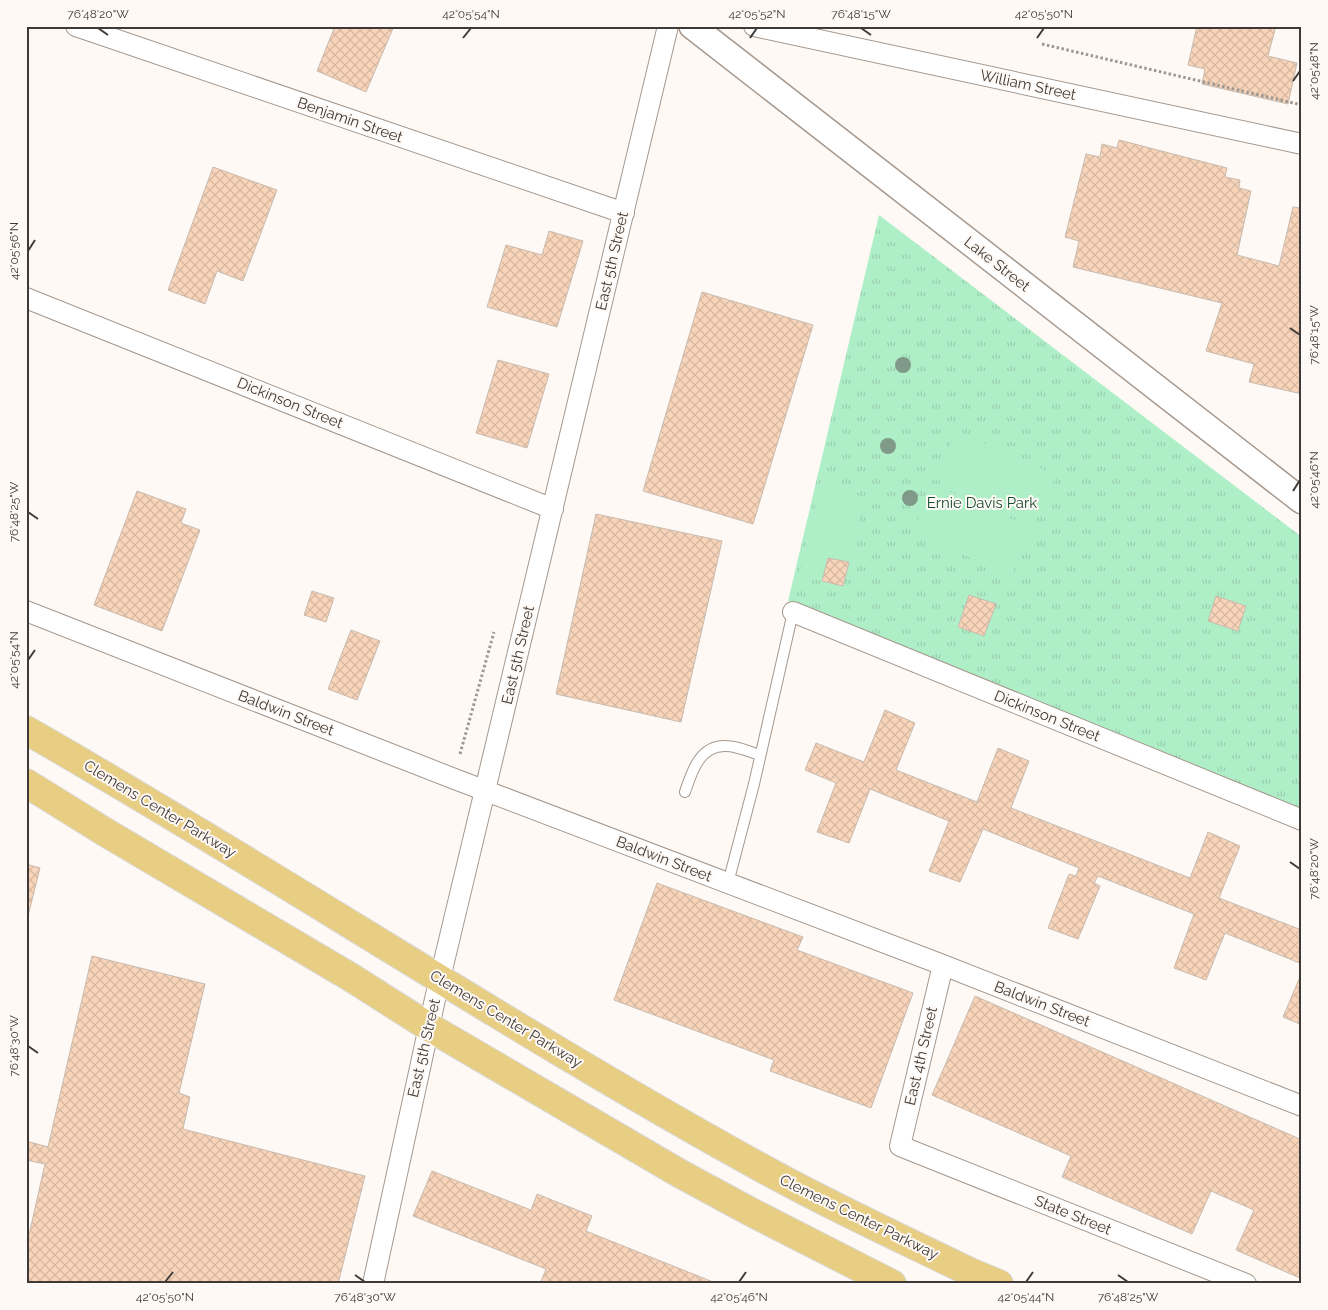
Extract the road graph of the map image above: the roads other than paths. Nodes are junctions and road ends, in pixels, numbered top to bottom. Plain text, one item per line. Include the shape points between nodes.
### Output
1 (76, 26) edge
2 (668, 26) edge
3 (692, 26) edge
4 (754, 26) edge
5 (1302, 144) edge
6 (624, 213) junction
7 (26, 298) edge
8 (1302, 501) edge
9 (553, 509) junction
10 (26, 611) edge
11 (793, 612) joint
12 (26, 730) edge
13 (760, 755) junction
14 (26, 784) edge
15 (486, 791) junction
16 (685, 792) dead end
17 (1302, 820) edge
18 (728, 883) junction
19 (943, 965) junction
20 (441, 980) junction
21 (429, 1027) junction
22 (1302, 1106) edge
23 (900, 1146) joint
24 (373, 1284) edge
25 (892, 1284) edge
26 (999, 1284) edge
27 (1246, 1284) edge

1 - 6 street, Benjamin Street
2 - 6 street, East 5th Street
3 - 8 street, Lake Street
4 - 5 street, William Street
6 - 9 street, East 5th Street
7 - 9 street, Dickinson Street
9 - 15 street, East 5th Street
10 - 15 street, Baldwin Street
11 - 13 lane
11 - 17 street, Dickinson Street
12 - 20 main road, Clemens Center Parkway
13 - 16 lane via 727,746 715,747 701,756
13 - 18 lane
14 - 21 main road
15 - 18 street, Baldwin Street
15 - 20 street, East 5th Street
18 - 19 street, Baldwin Street
19 - 22 street, Baldwin Street
19 - 23 street, East 4th Street
20 - 21 street, East 5th Street
20 - 26 main road, Clemens Center Parkway via 762,1168
21 - 24 street, East 5th Street
21 - 25 main road via 687,1177
23 - 27 street, State Street

